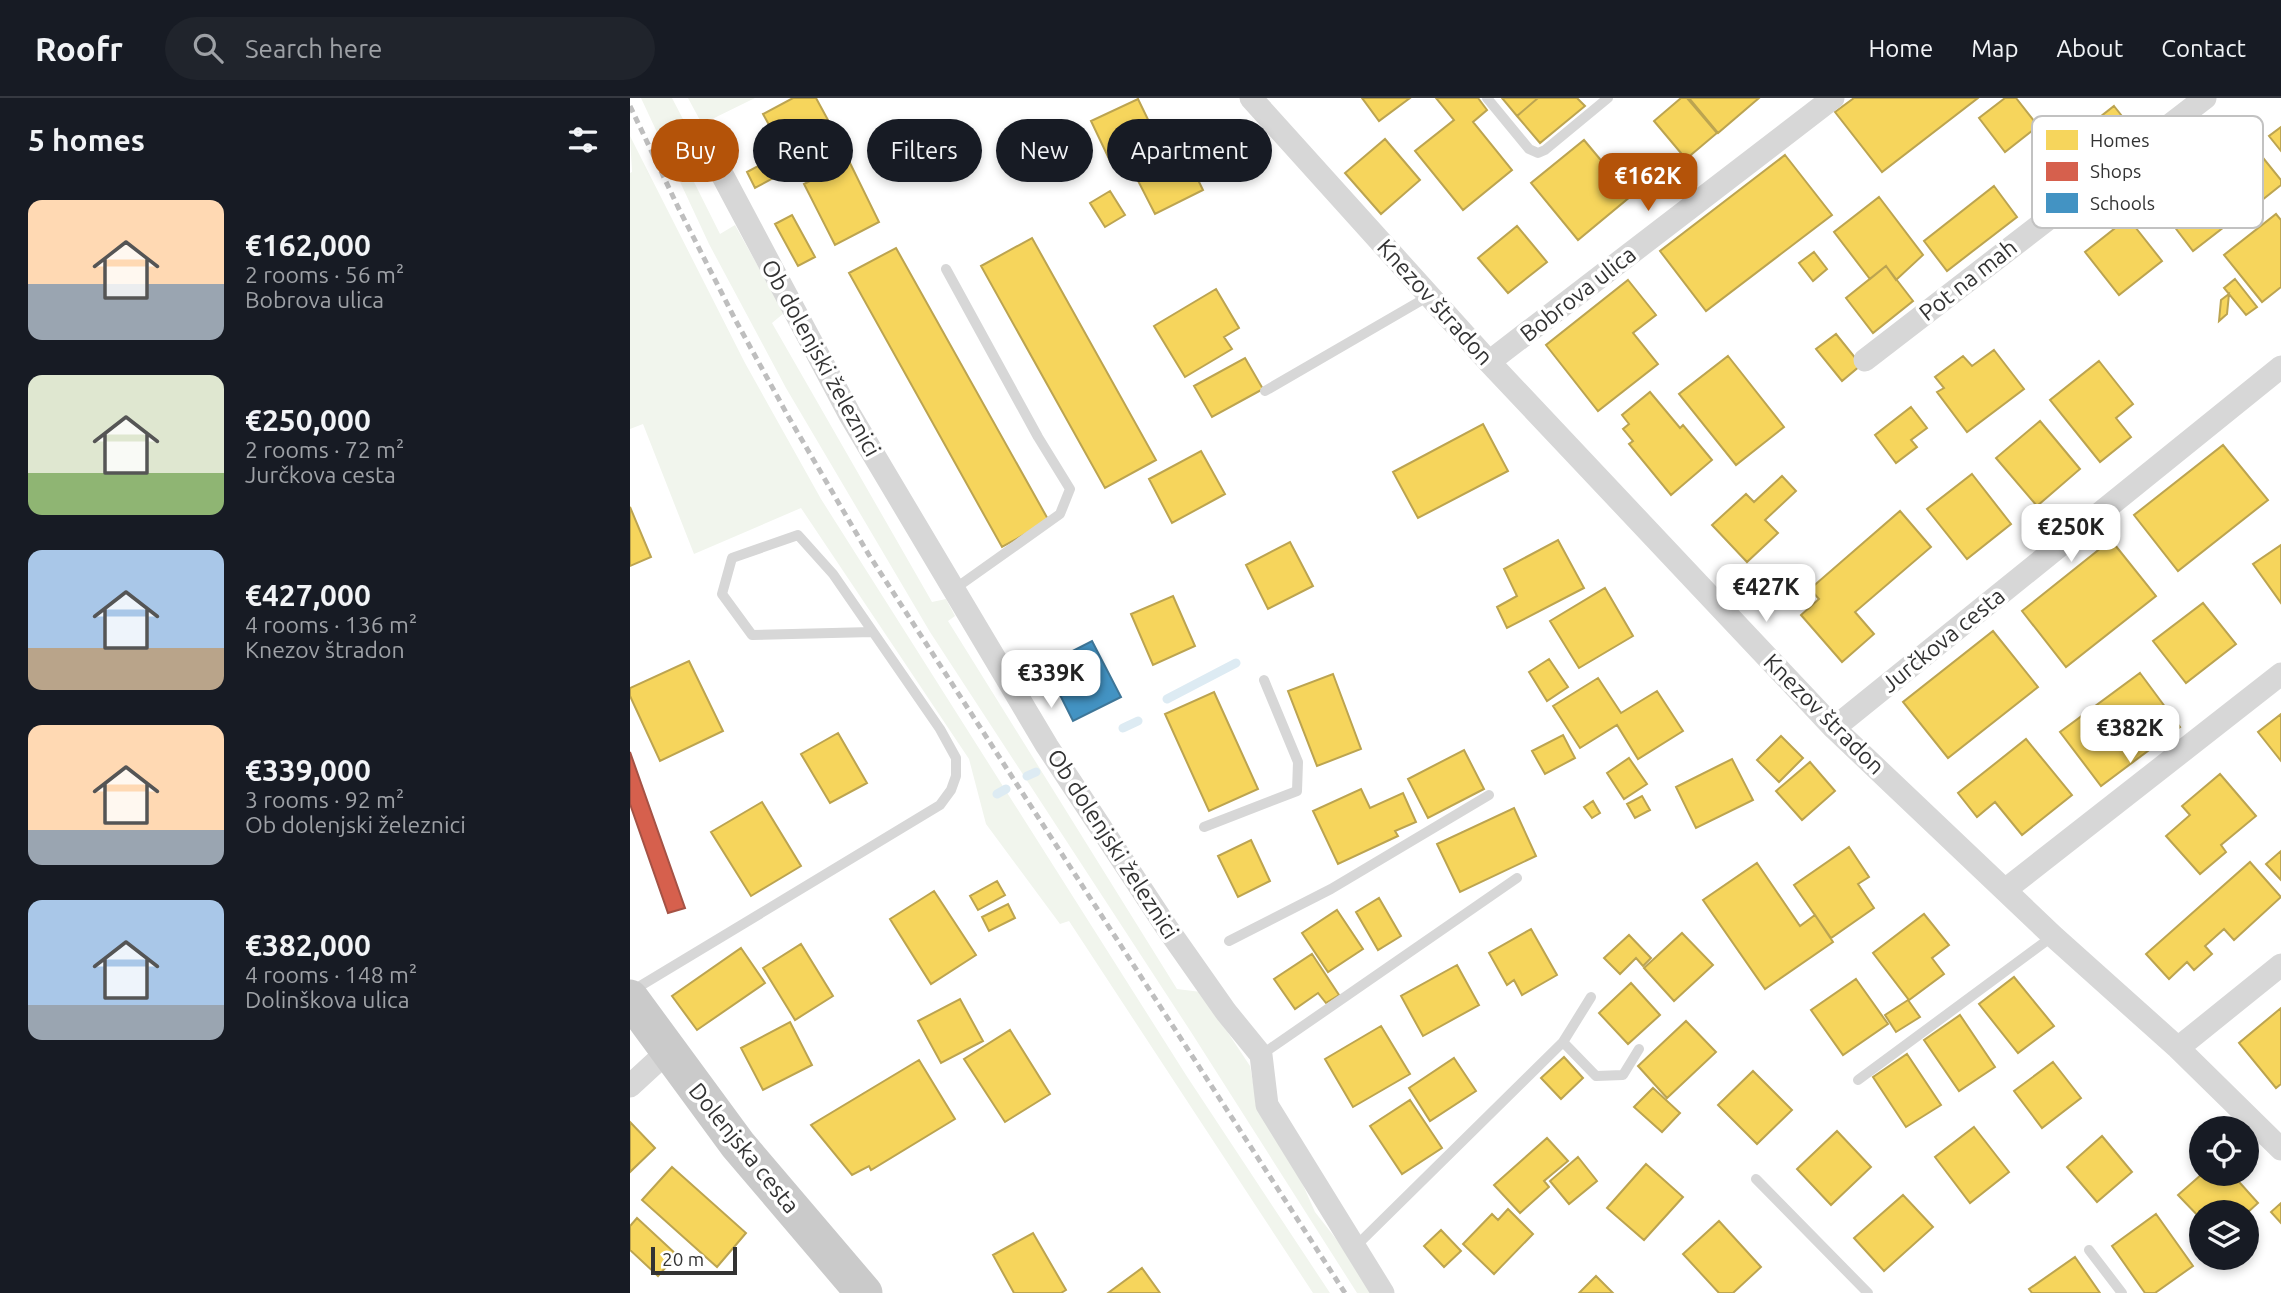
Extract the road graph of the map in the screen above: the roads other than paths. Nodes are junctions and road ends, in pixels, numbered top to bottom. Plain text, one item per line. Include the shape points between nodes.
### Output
1 (1251, 98) edge
2 (1487, 98) edge
3 (1608, 98) edge
4 (1833, 98) edge
5 (2205, 98) edge
6 (2182, 116) edge
7 (726, 182) edge
8 (2036, 228) edge
9 (946, 269) dead end
10 (1429, 296) junction
11 (1865, 360) dead end
12 (1489, 362) junction
13 (2281, 367) edge
14 (1265, 391) dead end
15 (953, 590) junction
16 (872, 632) junction
17 (2281, 674) edge
18 (1264, 680) dead end
19 (1835, 728) junction
20 (1489, 795) dead end
21 (1204, 827) dead end
22 (1517, 878) dead end
23 (2005, 890) junction
24 (2053, 936) junction
25 (1229, 941) dead end
26 (2281, 965) edge
27 (630, 995) edge
28 (1591, 997) dead end
29 (1563, 1042) junction
30 (2178, 1048) junction
31 (1639, 1049) dead end
32 (668, 1051) junction
33 (1261, 1055) junction
34 (1858, 1080) dead end
35 (630, 1086) edge
36 (2281, 1149) edge
37 (1756, 1179) dead end
38 (1355, 1247) junction
39 (2089, 1250) dead end
40 (864, 1293) edge
41 (1383, 1293) edge
42 (1868, 1293) edge
43 (2122, 1293) edge

1 - 10 street, Knezov štradon
2 - 3 lane via 1529,149 1538,153
4 - 12 street, Bobrova ulica
5 - 6 street, Pot na mah
7 - 15 street, Ob dolenjski železnici via 850,415
8 - 11 street, Pot na mah
9 - 15 lane via 1070,489 1060,514
10 - 12 street, Knezov štradon
10 - 14 lane
12 - 19 street, Knezov štradon
13 - 19 street, Jurčkova cesta
15 - 33 street, Ob dolenjski železnici via 1047,746 1167,928
16 - 16 lane via 833,574 798,535 732,558 722,594 752,635
16 - 27 lane via 956,758 957,776 951,790 940,805
17 - 23 street
18 - 21 lane via 1298,762 1297,791
19 - 23 street, Knezov štradon
20 - 25 lane via 1331,889
22 - 33 lane
23 - 24 street, Knezov štradon
24 - 30 street, Knezov štradon
24 - 34 lane
26 - 30 street
27 - 32 main road, Dolenjska cesta
28 - 29 lane
29 - 31 lane via 1596,1076 1623,1074
29 - 38 lane
30 - 36 street, Knezov štradon
32 - 35 street
32 - 40 main road, Dolenjska cesta via 738,1144
33 - 38 street via 1267,1105
37 - 42 lane
38 - 41 street
39 - 43 lane

